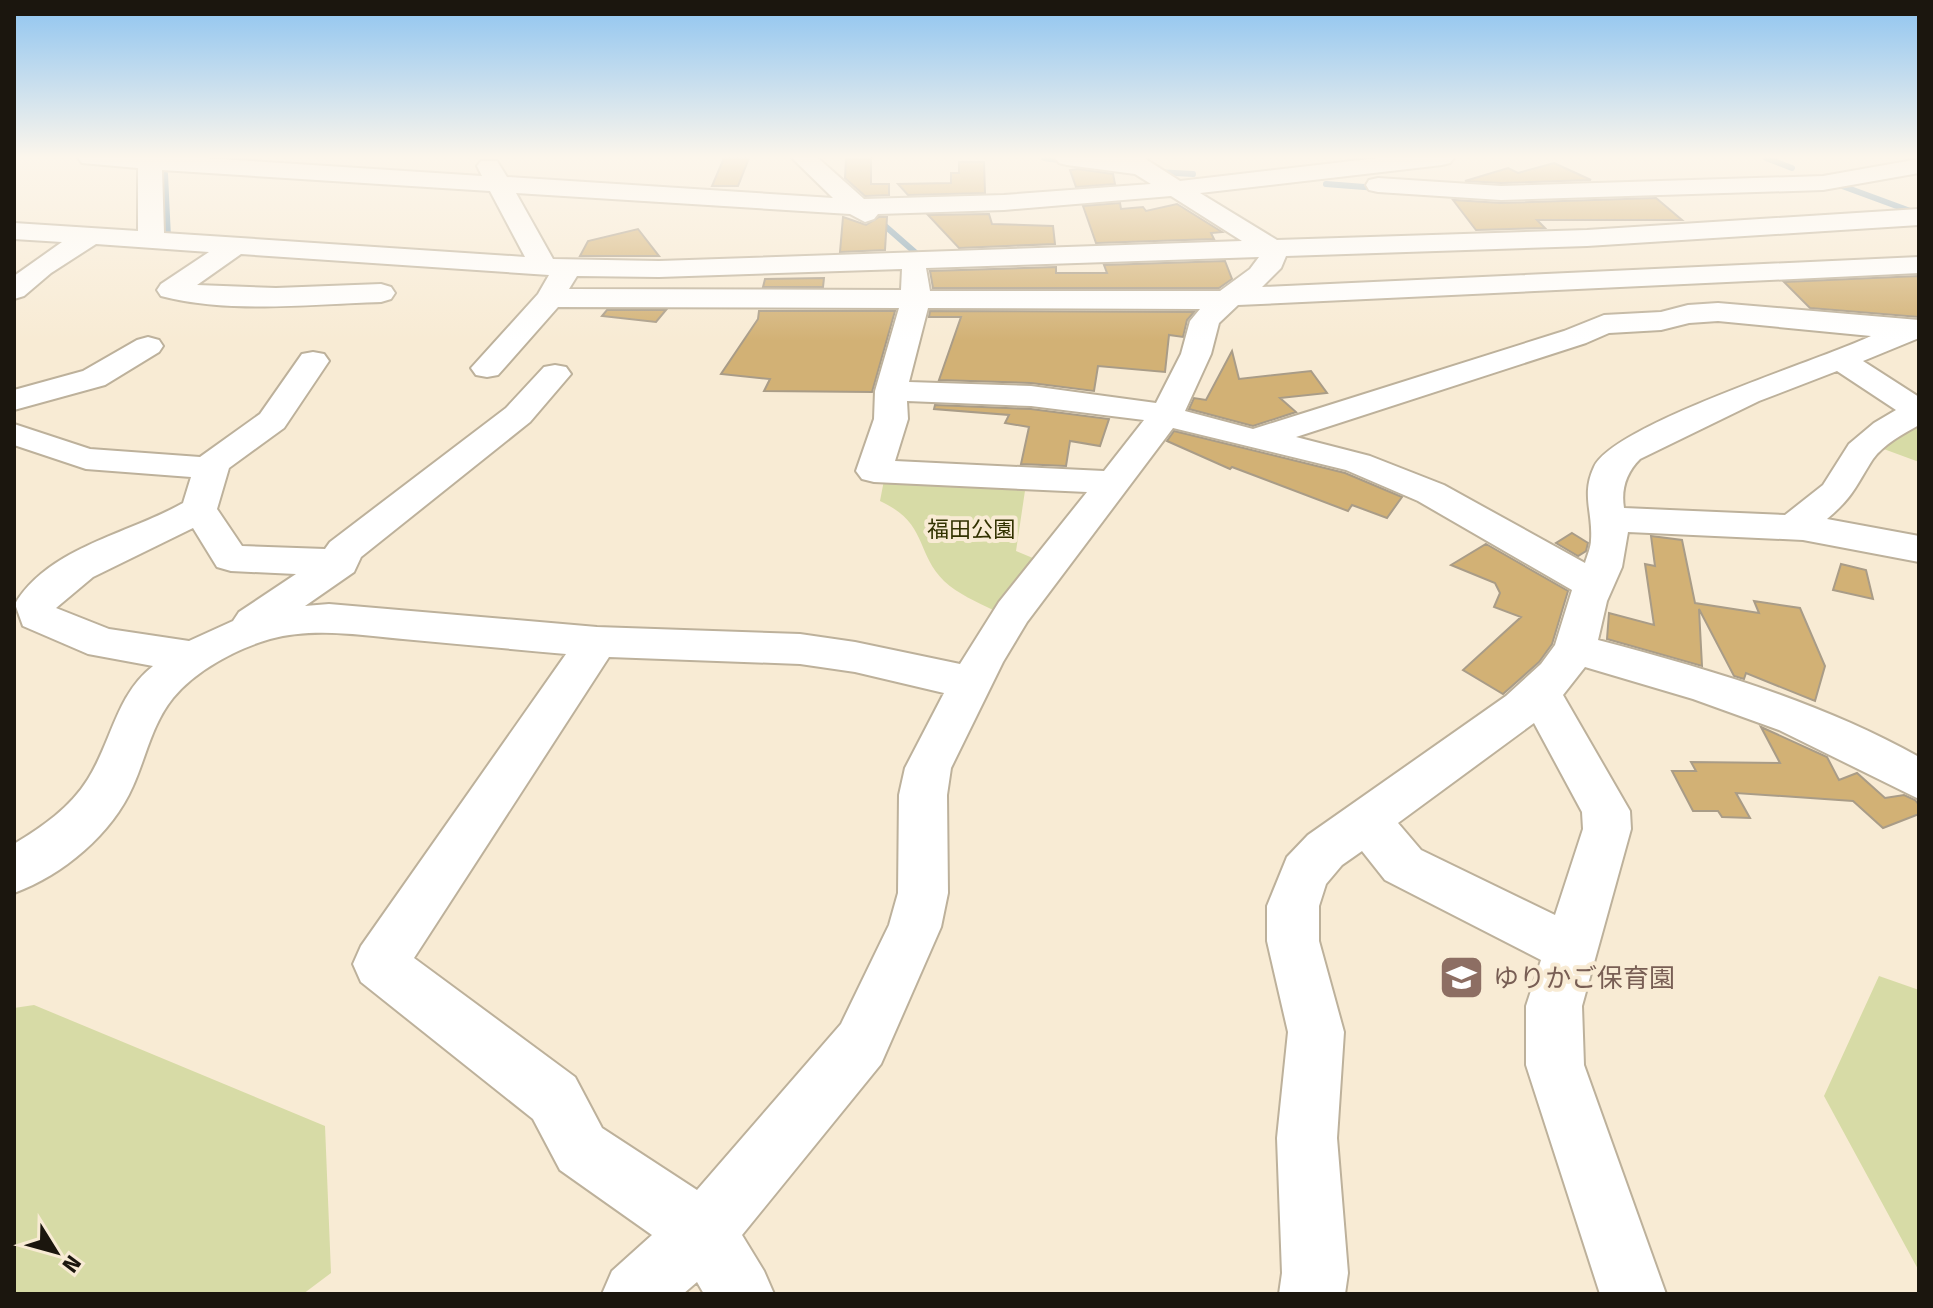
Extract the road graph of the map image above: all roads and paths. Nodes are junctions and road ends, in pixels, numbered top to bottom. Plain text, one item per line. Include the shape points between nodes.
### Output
1 (151, 219) edge
2 (520, 219) edge
3 (870, 219) edge
4 (1224, 219) edge
5 (1553, 219) edge
6 (1862, 219) edge
7 (1763, 228) junction
8 (14, 231) edge
9 (1583, 235) junction
10 (91, 236) junction
11 (151, 241) junction
12 (236, 246) junction
13 (1274, 250) junction
14 (910, 256) junction
15 (14, 264) edge
16 (46, 265) junction
17 (548, 265) junction
18 (1919, 265) edge
19 (1813, 272) junction
20 (14, 290) edge
21 (381, 293) dead end
22 (200, 295) junction
23 (550, 298) junction
24 (916, 298) junction
25 (1228, 299) junction
26 (1903, 329) edge
27 (1839, 359) junction
28 (313, 361) dead end
29 (487, 368) dead end
30 (555, 374) dead end
31 (891, 391) junction
32 (14, 400) edge
33 (1919, 411) edge
34 (1166, 415) junction
35 (14, 434) edge
36 (1254, 439) junction
37 (211, 468) junction
38 (1115, 482) junction
39 (199, 509) junction
40 (1607, 520) junction
41 (1795, 526) junction
42 (1919, 549) edge
43 (340, 563) junction
44 (1594, 585) junction
45 (24, 610) edge
46 (232, 637) junction
47 (597, 642) junction
48 (1575, 649) junction
49 (193, 657) junction
50 (972, 683) junction
51 (1539, 692) junction
52 (1919, 780) edge
53 (1366, 820) junction
54 (14, 871) edge
55 (1571, 949) junction
56 (703, 1232) junction
57 (635, 1294) edge
58 (741, 1294) edge
59 (1312, 1294) edge
60 (1633, 1294) edge

1 - 11 street
2 - 17 street
3 - 14 street
4 - 13 street
5 - 9 street
6 - 7 street
7 - 9 street
7 - 19 street
8 - 10 street
9 - 13 street
10 - 11 street
10 - 16 street
11 - 12 street
12 - 17 street
12 - 22 street via 171,290
13 - 14 street
13 - 25 street via 1260,275
14 - 17 street via 659,269
14 - 24 street
15 - 16 street
16 - 20 street
17 - 23 street
18 - 19 street
19 - 25 street
19 - 26 street
21 - 22 street
22 - 32 street via 94,378
23 - 24 street
23 - 29 street
24 - 25 street
24 - 31 street
25 - 34 street via 1205,321 1196,354
26 - 27 street
26 - 36 street via 1718,312 1604,324
27 - 33 street
27 - 40 street via 1748,394 1628,452 1612,467 1604,497
28 - 37 street via 272,421
30 - 43 street via 518,415 343,551
31 - 34 street via 1031,396
31 - 38 street via 891,419 874,471
33 - 41 street via 1861,451 1837,492
34 - 36 street
34 - 38 street
35 - 37 street via 86,459
36 - 44 street via 1325,453 1431,493
37 - 39 street
38 - 50 street via 1013,612
39 - 43 street via 231,558
39 - 45 street via 171,528 108,552
40 - 41 street
40 - 44 street via 1610,540
41 - 42 street via 1858,533
43 - 46 street
44 - 48 street
45 - 49 street via 103,643
46 - 47 street via 282,622 329,618
46 - 49 street
47 - 50 street via 800,649
47 - 56 street via 380,964 554,1098 581,1149
48 - 51 street
48 - 52 street via 1705,684 1844,739
49 - 54 street via 159,685 139,713 109,787 90,814
50 - 56 street via 928,768 923,893 915,927 861,1044
51 - 53 street
51 - 55 street via 1606,811 1607,829
53 - 55 street via 1403,865
53 - 59 street via 1325,850 1305,873 1293,906 1293,941 1316,1032 1307,1138
55 - 60 street via 1554,1006 1555,1065
56 - 57 street
56 - 58 street

